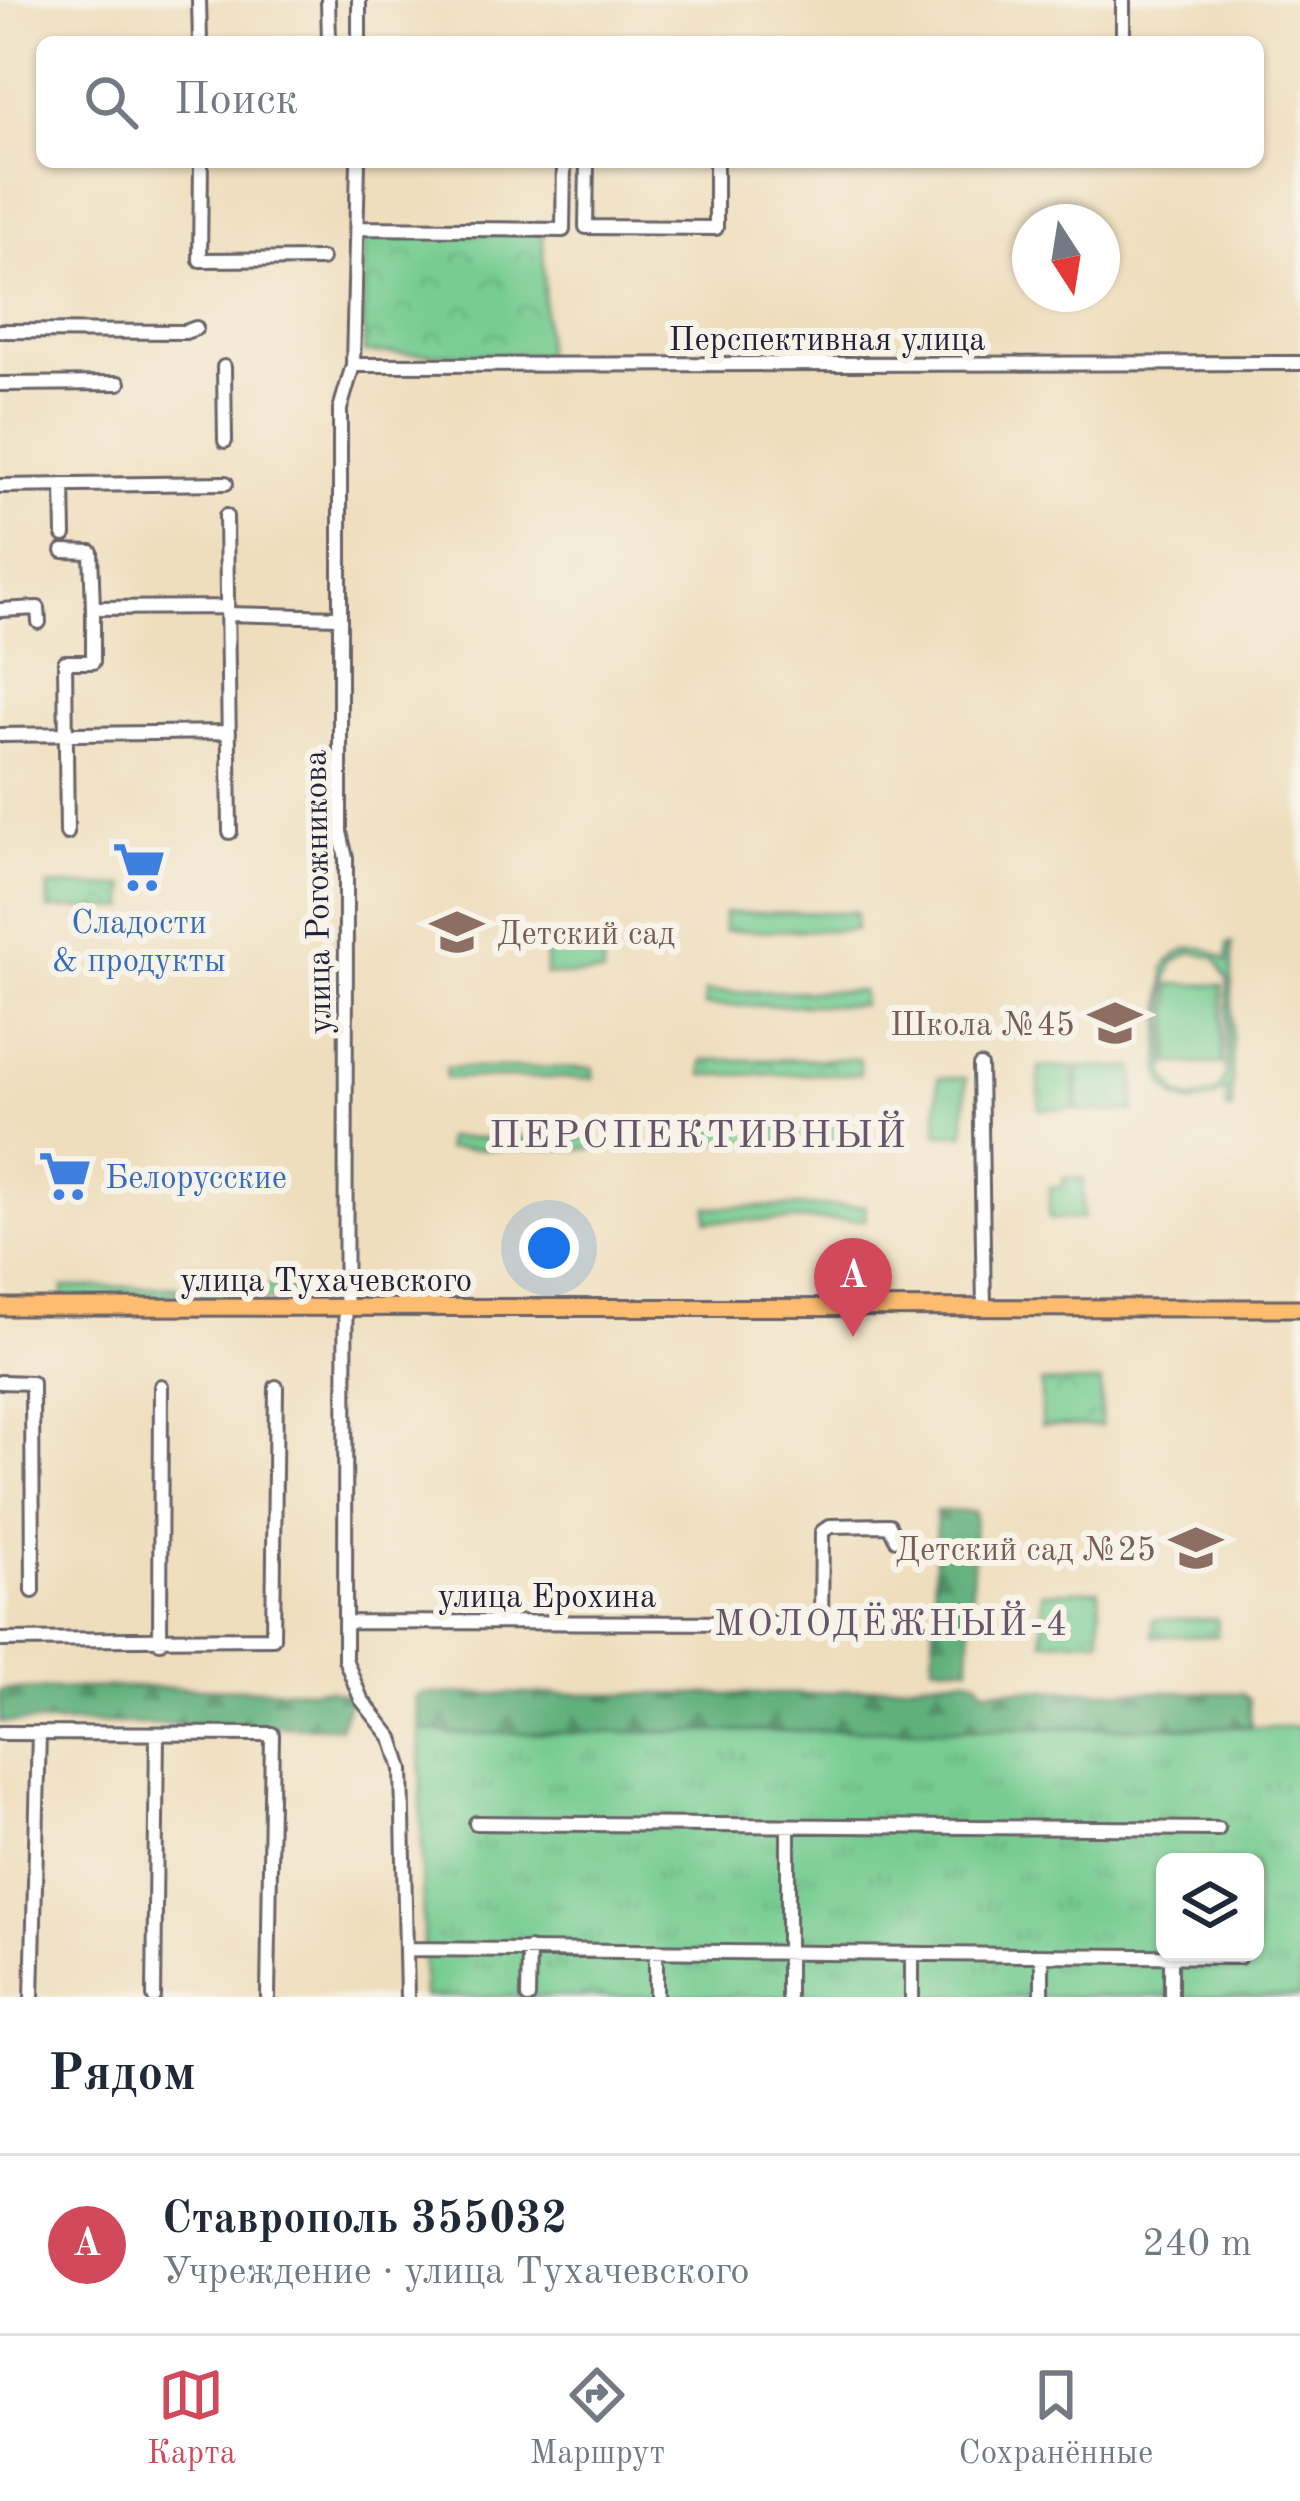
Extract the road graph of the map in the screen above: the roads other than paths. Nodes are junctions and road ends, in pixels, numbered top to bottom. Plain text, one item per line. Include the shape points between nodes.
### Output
1 (200, 0) edge
2 (328, 0) edge
3 (359, 0) edge
4 (1123, 0) edge
5 (200, 36) edge
6 (328, 36) edge
7 (359, 36) edge
8 (1123, 36) edge
9 (201, 168) edge
10 (358, 168) edge
11 (564, 168) edge
12 (587, 168) edge
13 (716, 168) edge
14 (357, 228) junction
15 (322, 259) dead end
16 (196, 328) dead end
17 (0, 331) edge
18 (1300, 363) edge
19 (353, 365) junction
20 (224, 367) dead end
21 (119, 383) dead end
22 (0, 384) edge
23 (225, 441) dead end
24 (226, 483) dead end
25 (63, 485) junction
26 (0, 486) edge
27 (226, 516) dead end
28 (93, 608) junction
29 (0, 610) edge
30 (227, 610) junction
31 (339, 617) junction
32 (39, 622) dead end
33 (229, 732) junction
34 (66, 734) junction
35 (0, 735) edge
36 (230, 832) dead end
37 (67, 833) dead end
38 (980, 1066) dead end
39 (0, 1307) edge
40 (984, 1308) junction
41 (1300, 1308) edge
42 (347, 1309) junction
43 (0, 1382) edge
44 (161, 1386) dead end
45 (276, 1387) dead end
46 (896, 1539) dead end
47 (33, 1591) dead end
48 (345, 1622) junction
49 (0, 1640) edge
50 (160, 1642) junction
51 (0, 1733) edge
52 (39, 1733) junction
53 (158, 1734) junction
54 (476, 1823) dead end
55 (788, 1826) junction
56 (1218, 1828) dead end
57 (406, 1949) junction
58 (529, 1949) junction
59 (656, 1951) junction
60 (790, 1952) junction
61 (912, 1954) junction
62 (1042, 1955) junction
63 (1156, 1956) edge
64 (1171, 1961) edge
65 (32, 1997) edge
66 (154, 1997) edge
67 (268, 1997) edge
68 (406, 1997) edge
69 (528, 1997) edge
70 (656, 1997) edge
71 (788, 1997) edge
72 (912, 1997) edge
73 (1042, 1997) edge
74 (1171, 1997) edge

1 - 5 street
2 - 6 street
3 - 7 street
4 - 8 street
9 - 15 street via 200,260
10 - 14 street, улица Рогожникова
11 - 14 street via 563,230
12 - 13 street via 586,227 716,228
14 - 19 street, улица Рогожникова
16 - 17 street
18 - 19 street, Перспективная улица
19 - 31 street, улица Рогожникова via 340,409
20 - 23 street
21 - 22 street
24 - 25 street
25 - 26 street
25 - 28 street via 63,543 91,552
27 - 30 street
28 - 30 street
28 - 34 street via 93,662 65,662
29 - 32 street via 38,608
30 - 31 street
30 - 33 street
31 - 42 street, улица Рогожникова
33 - 34 street
33 - 36 street
34 - 35 street
34 - 37 street
38 - 40 street
39 - 42 main road, улица Тухачевского
40 - 41 main road, улица Тухачевского
40 - 42 main road, улица Тухачевского
42 - 48 street, улица Рогожникова
43 - 47 street via 32,1383
44 - 50 street
45 - 50 street via 273,1638
46 - 48 street, улица Ерохина via 889,1525 822,1532 821,1623
48 - 57 street, улица Рогожникова via 345,1659 402,1768
49 - 50 street
51 - 52 street
52 - 53 street
52 - 65 street
53 - 66 street
53 - 67 street via 272,1734
54 - 55 street
55 - 56 street
55 - 60 street
57 - 58 street
57 - 68 street, улица Рогожникова
58 - 59 street
58 - 69 street
59 - 60 street
59 - 70 street
60 - 61 street
60 - 71 street
61 - 62 street
61 - 72 street
62 - 63 street
62 - 73 street
64 - 74 street

